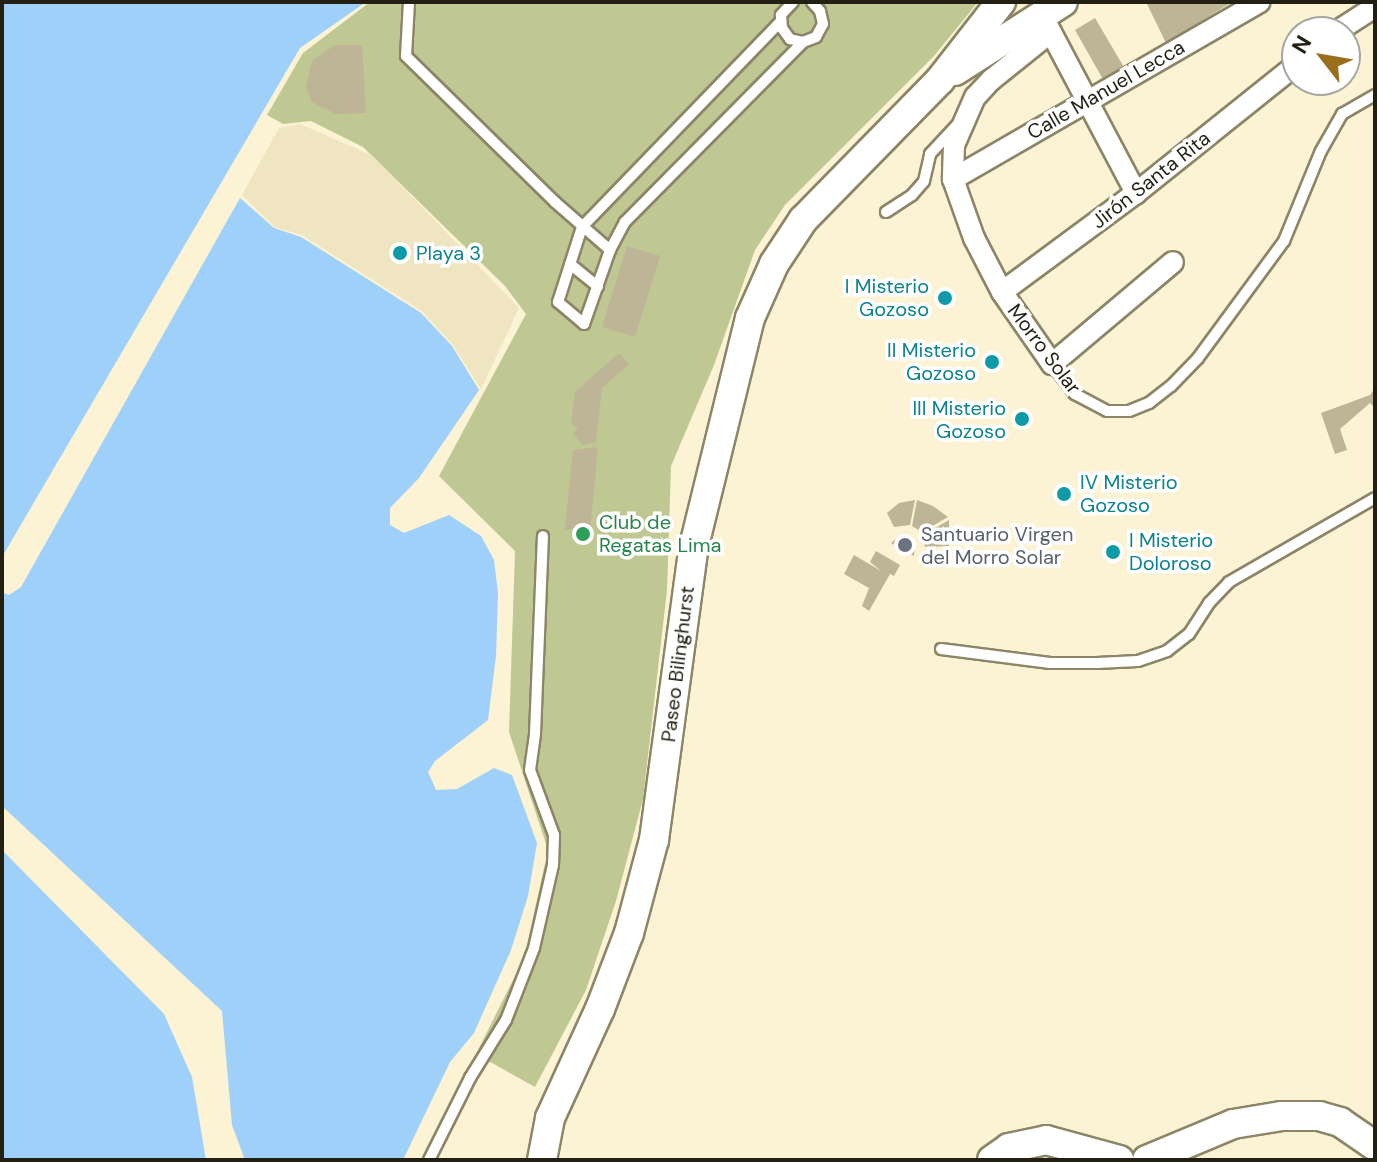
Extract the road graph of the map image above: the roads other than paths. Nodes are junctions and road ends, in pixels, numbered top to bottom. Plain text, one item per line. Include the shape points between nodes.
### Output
1 (409, 2) edge
2 (793, 2) edge
3 (1001, 2) edge
4 (1013, 2) edge
5 (1260, 2) edge
6 (816, 3) edge
7 (1052, 17) edge
8 (781, 21) junction
9 (803, 42) junction
10 (1281, 77) edge
11 (940, 80) junction
12 (1375, 95) edge
13 (1087, 101) junction
14 (963, 120) junction
15 (953, 179) junction
16 (1136, 193) junction
17 (886, 212) dead end
18 (582, 227) junction
19 (610, 250) junction
20 (1173, 262) dead end
21 (570, 264) junction
22 (598, 287) junction
23 (1002, 292) junction
24 (1052, 364) junction
25 (1375, 498) edge
26 (543, 536) dead end
27 (941, 649) dead end
28 (1375, 1146) edge
29 (429, 1160) edge
30 (542, 1160) edge
31 (992, 1160) edge
32 (1119, 1160) edge
33 (1147, 1160) edge

1 - 18 lane via 406,56
2 - 8 lane
3 - 11 main road
4 - 7 main road via 1026,16
5 - 13 street, Calle Manuel Lecca
6 - 9 lane via 823,17 821,31
7 - 11 main road
7 - 13 street
7 - 14 street, Morro Solar via 991,80
8 - 9 lane via 785,34
8 - 18 lane
9 - 19 lane via 625,222
10 - 16 street, Jirón Santa Rita
11 - 30 main road, Paseo Bilinghurst via 803,220 774,264 750,318 693,550 654,840 629,933 550,1118
12 - 24 lane, Morro Solar via 1342,114 1284,241 1198,358 1171,386 1129,411 1107,411 1075,394
13 - 15 street, Calle Manuel Lecca
13 - 16 street
14 - 15 street, Morro Solar via 954,145
14 - 17 lane via 930,154 924,181
15 - 23 street, Morro Solar via 974,238
16 - 23 street, Jirón Santa Rita
18 - 19 lane
18 - 21 lane
19 - 22 lane
20 - 24 street
21 - 22 lane
21 - 22 lane via 558,302 584,324
23 - 24 street, Morro Solar
25 - 27 lane via 1229,582 1189,634 1167,651 1138,661 1081,663
26 - 29 lane via 530,770 554,835 553,865 534,948 506,1020
28 - 33 main road via 1340,1122 1282,1116 1233,1124
31 - 32 main road via 1009,1148 1046,1140

